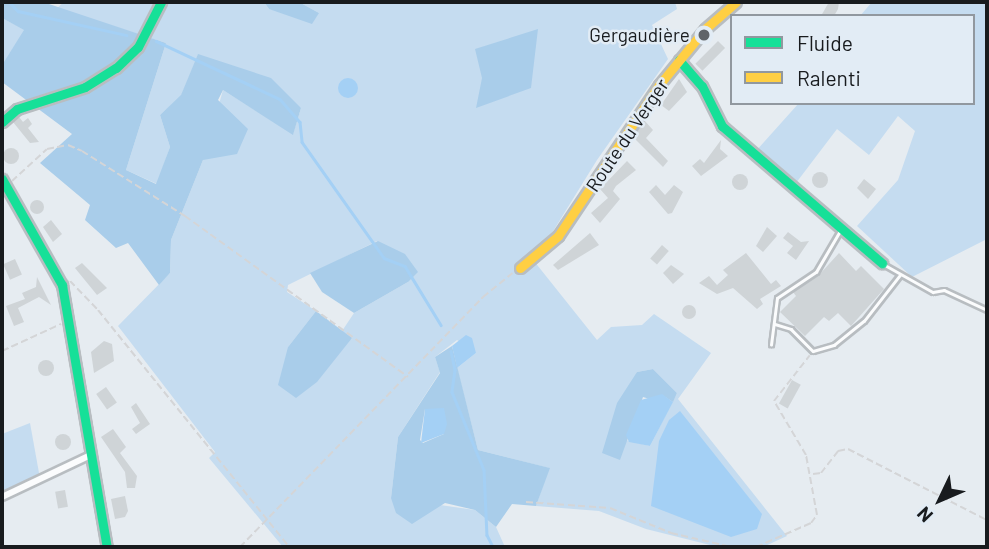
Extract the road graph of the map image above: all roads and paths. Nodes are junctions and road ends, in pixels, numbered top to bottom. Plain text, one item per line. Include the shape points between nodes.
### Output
1 (162, 2) edge
2 (736, 2) edge
3 (679, 61) junction
4 (2, 122) edge
5 (4, 183) edge
6 (841, 228) junction
7 (882, 262) joint
8 (520, 268) joint
9 (58, 272) junction
10 (900, 275) junction
11 (987, 310) edge
12 (69, 320) junction
13 (775, 324) junction
14 (771, 345) dead end
15 (2, 351) edge
16 (813, 351) junction
17 (408, 377) junction
18 (91, 455) junction
19 (812, 474) junction
20 (2, 498) edge
21 (526, 502) dead end
22 (267, 520) junction
23 (987, 520) edge
24 (107, 547) edge
25 (240, 547) edge
26 (289, 547) edge
27 (731, 547) edge
28 (756, 547) edge

1 - 4 street via 138,47 116,68 85,87 17,109
2 - 3 street, Route du Verger
3 - 6 street via 702,86 722,126
3 - 8 street, Route du Verger via 558,236
5 - 9 street
5 - 17 path via 47,149 58,145 82,150 185,216
6 - 7 street
6 - 13 lane via 816,272 776,298 772,306
7 - 10 lane
8 - 17 path via 483,297
9 - 12 street
9 - 22 path via 98,310
10 - 11 lane
10 - 16 lane via 847,337
12 - 15 path
12 - 18 street
13 - 14 lane
13 - 16 lane via 791,329
16 - 19 path via 774,401
17 - 22 path
18 - 20 street
18 - 24 street
19 - 23 path via 821,472 838,451 848,449
19 - 28 path via 817,514 811,523
21 - 27 path via 610,508 671,533
22 - 25 path
22 - 26 path

